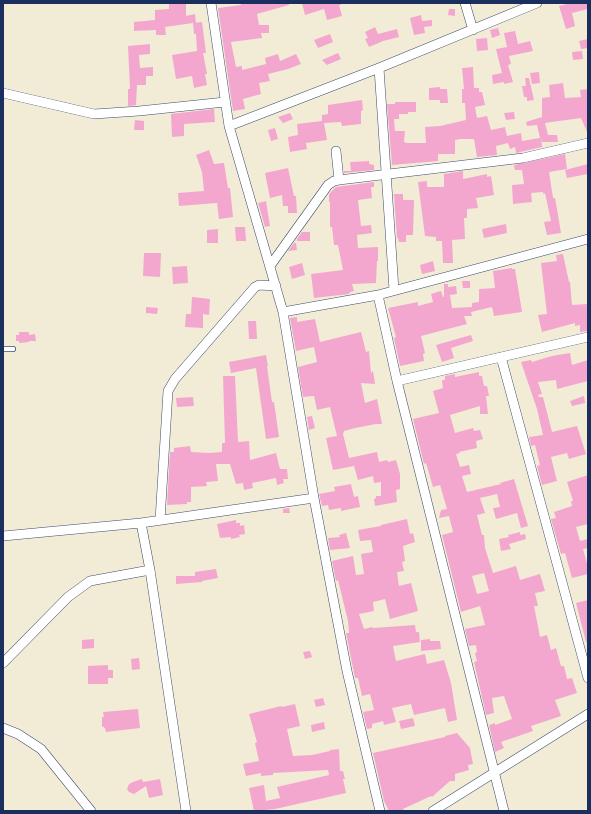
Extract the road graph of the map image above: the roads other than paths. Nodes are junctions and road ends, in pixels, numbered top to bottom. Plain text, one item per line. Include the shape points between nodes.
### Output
1 (211, 3) edge
2 (465, 3) edge
3 (537, 3) edge
4 (472, 30) junction
5 (379, 68) junction
6 (3, 93) edge
7 (225, 102) junction
8 (229, 126) junction
9 (588, 143) edge
10 (336, 151) dead end
11 (386, 175) junction
12 (339, 180) junction
13 (588, 239) edge
14 (270, 266) junction
15 (276, 286) junction
16 (394, 290) junction
17 (378, 295) junction
18 (283, 312) junction
19 (588, 337) edge
20 (3, 349) edge
21 (12, 349) dead end
22 (501, 357) junction
23 (397, 381) junction
24 (314, 498) junction
25 (160, 520) junction
26 (141, 523) junction
27 (3, 536) edge
28 (150, 570) junction
29 (3, 663) edge
30 (588, 678) edge
31 (588, 714) edge
32 (3, 728) edge
33 (494, 772) junction
34 (91, 811) edge
35 (186, 811) edge
36 (380, 811) edge
37 (433, 811) edge
38 (504, 811) edge

1 - 7 street
2 - 4 street
3 - 4 street
4 - 5 street
5 - 8 street
5 - 11 street
6 - 7 street via 94,114
7 - 8 street
8 - 14 street
9 - 11 street via 523,158
10 - 12 street
11 - 12 street
11 - 16 street
12 - 14 street via 328,185
13 - 16 street
14 - 15 street
15 - 18 street
15 - 25 street via 255,287 175,378 168,391
16 - 17 street
17 - 18 street
17 - 23 street
18 - 24 street
19 - 22 street
20 - 21 lane
22 - 23 street
22 - 30 street
23 - 33 street
24 - 25 street
24 - 36 street via 347,671
25 - 26 street
26 - 27 street
26 - 28 street
28 - 29 street via 90,581 68,597
28 - 35 street
31 - 33 street
32 - 34 street via 18,734 41,749
33 - 37 street
33 - 38 street

